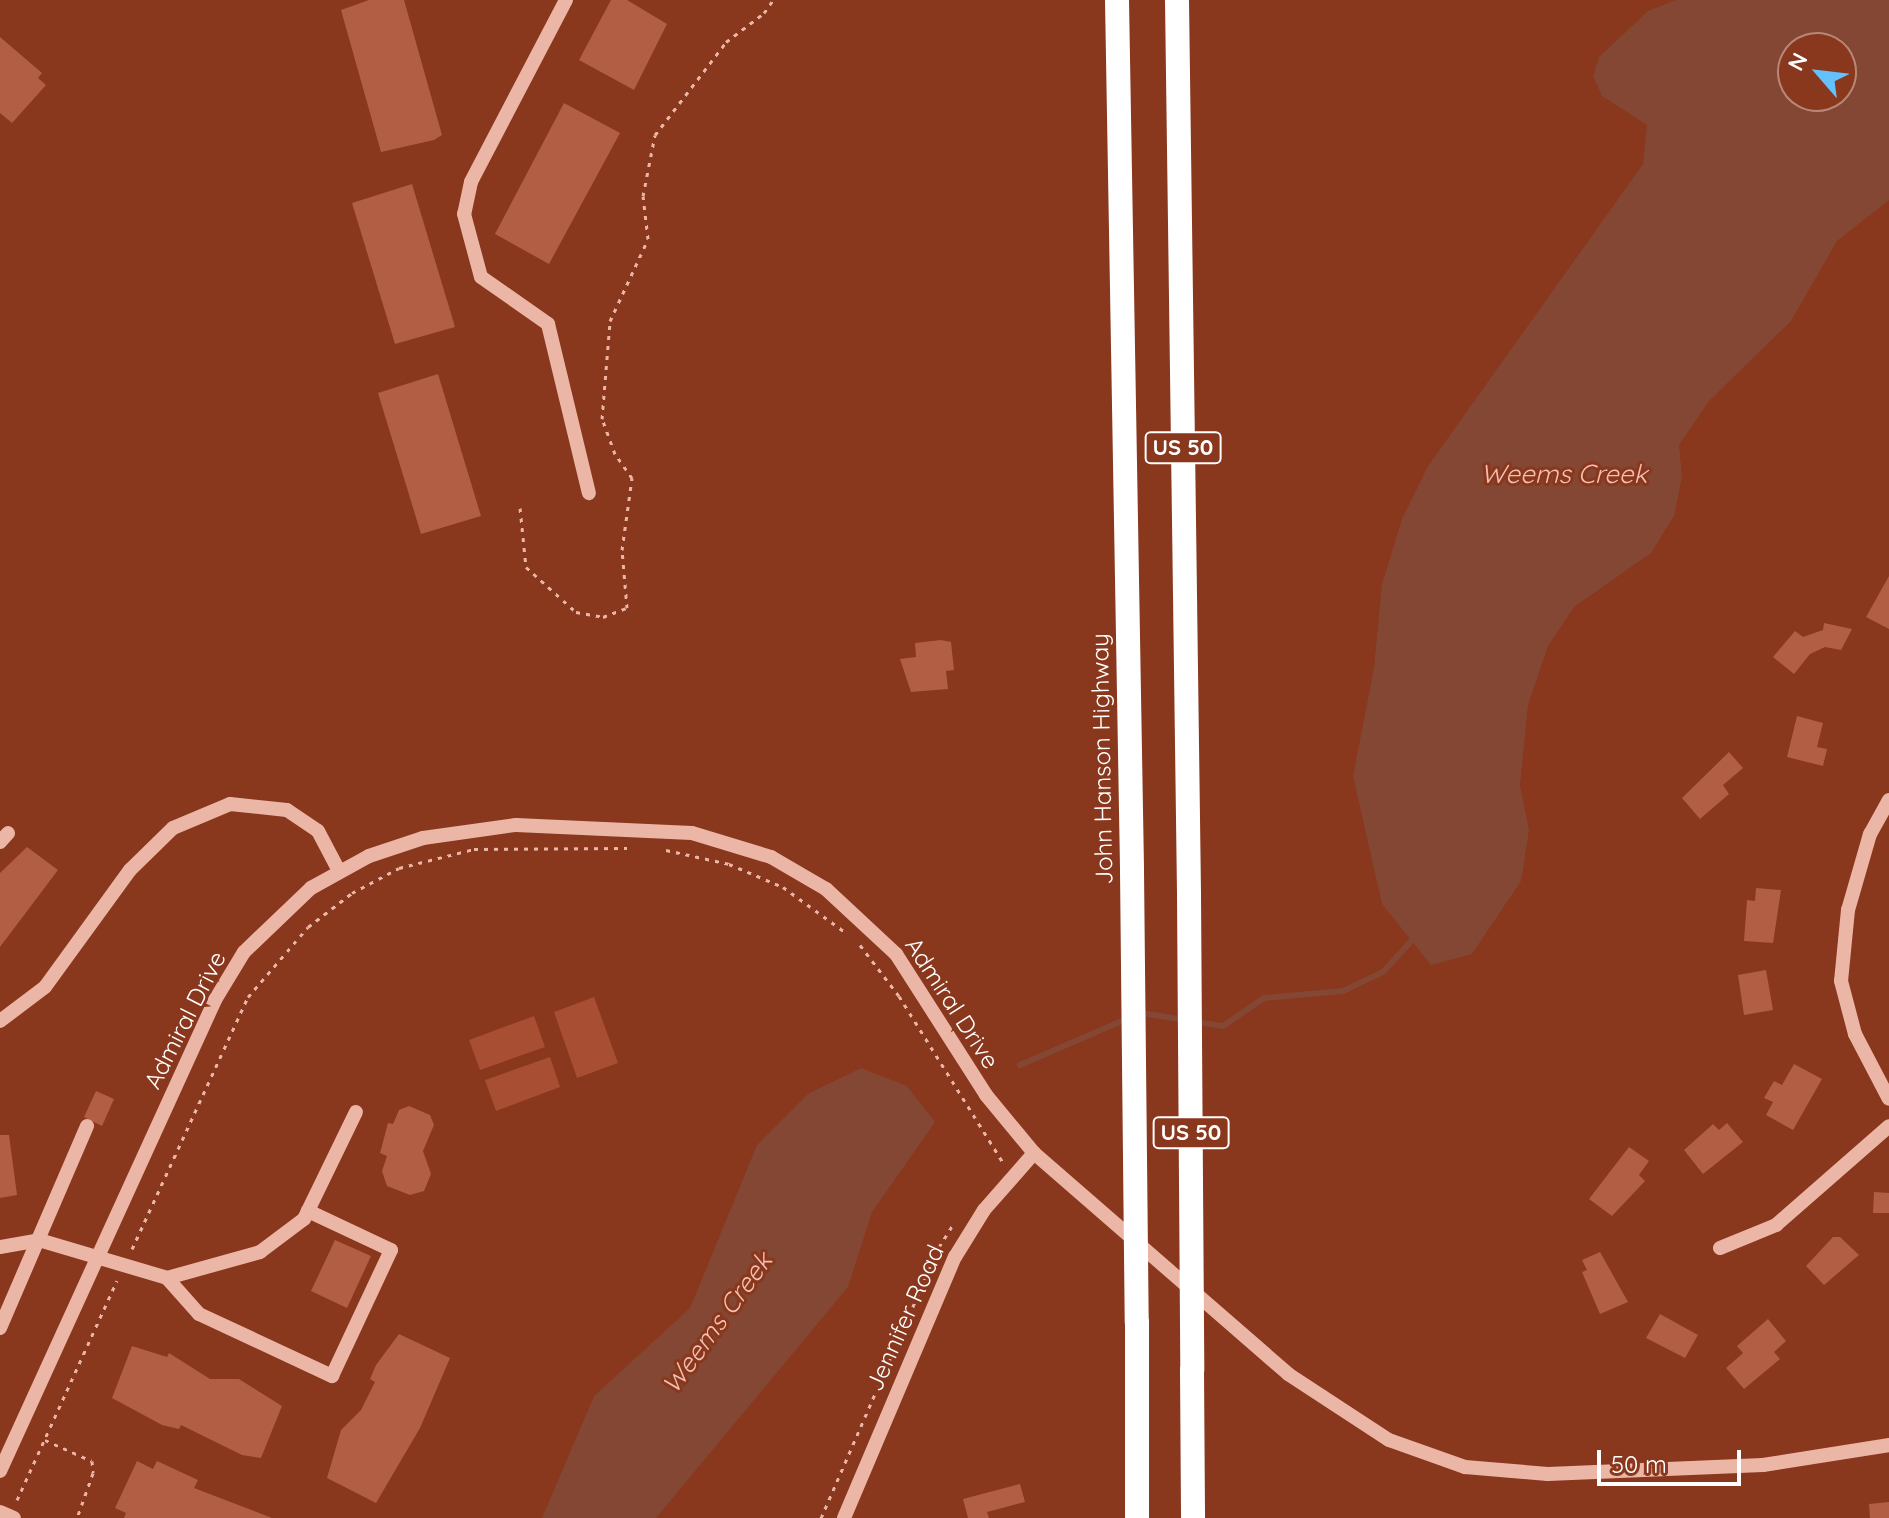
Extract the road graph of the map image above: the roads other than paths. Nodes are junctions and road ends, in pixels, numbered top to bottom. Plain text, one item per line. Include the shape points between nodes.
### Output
1 (566, 0) edge
2 (1117, 0) edge
3 (1177, 0) edge
4 (589, 493) dead end
5 (1889, 800) edge
6 (339, 871) junction
7 (2, 1016) edge
8 (1889, 1099) edge
9 (356, 1112) dead end
10 (87, 1126) dead end
11 (1889, 1126) edge
12 (1034, 1153) junction
13 (308, 1211) junction
14 (39, 1240) junction
15 (0, 1247) edge
16 (1720, 1248) dead end
17 (96, 1261) junction
18 (167, 1278) junction
19 (0, 1328) edge
20 (1889, 1445) edge
21 (0, 1471) edge
22 (844, 1518) edge
23 (1137, 1518) edge
24 (1193, 1518) edge

1 - 4 street via 471,182 464,214 481,277 548,324
2 - 23 highway, John Hanson Highway / US 50, bridge
3 - 24 highway, US 50, bridge
5 - 8 street via 1870,834 1848,910 1841,981 1855,1034
6 - 7 street via 318,831 287,810 230,804 173,828 130,870 45,987
6 - 12 street, Admiral Drive via 423,838 516,825 664,830 718,839 771,857 826,889 879,935 986,1095
6 - 17 street, Admiral Drive via 286,908 229,975
9 - 13 street
10 - 14 street
11 - 16 street via 1776,1225
12 - 20 street, Admiral Drive via 1298,1381 1365,1427 1440,1460 1519,1473 1719,1468
12 - 22 street, Jennifer Road via 984,1210 955,1257
13 - 18 street via 260,1252
13 - 18 street via 391,1250 332,1376 199,1314
14 - 15 street
14 - 17 street
14 - 19 street
17 - 18 street
17 - 21 street, Admiral Drive

